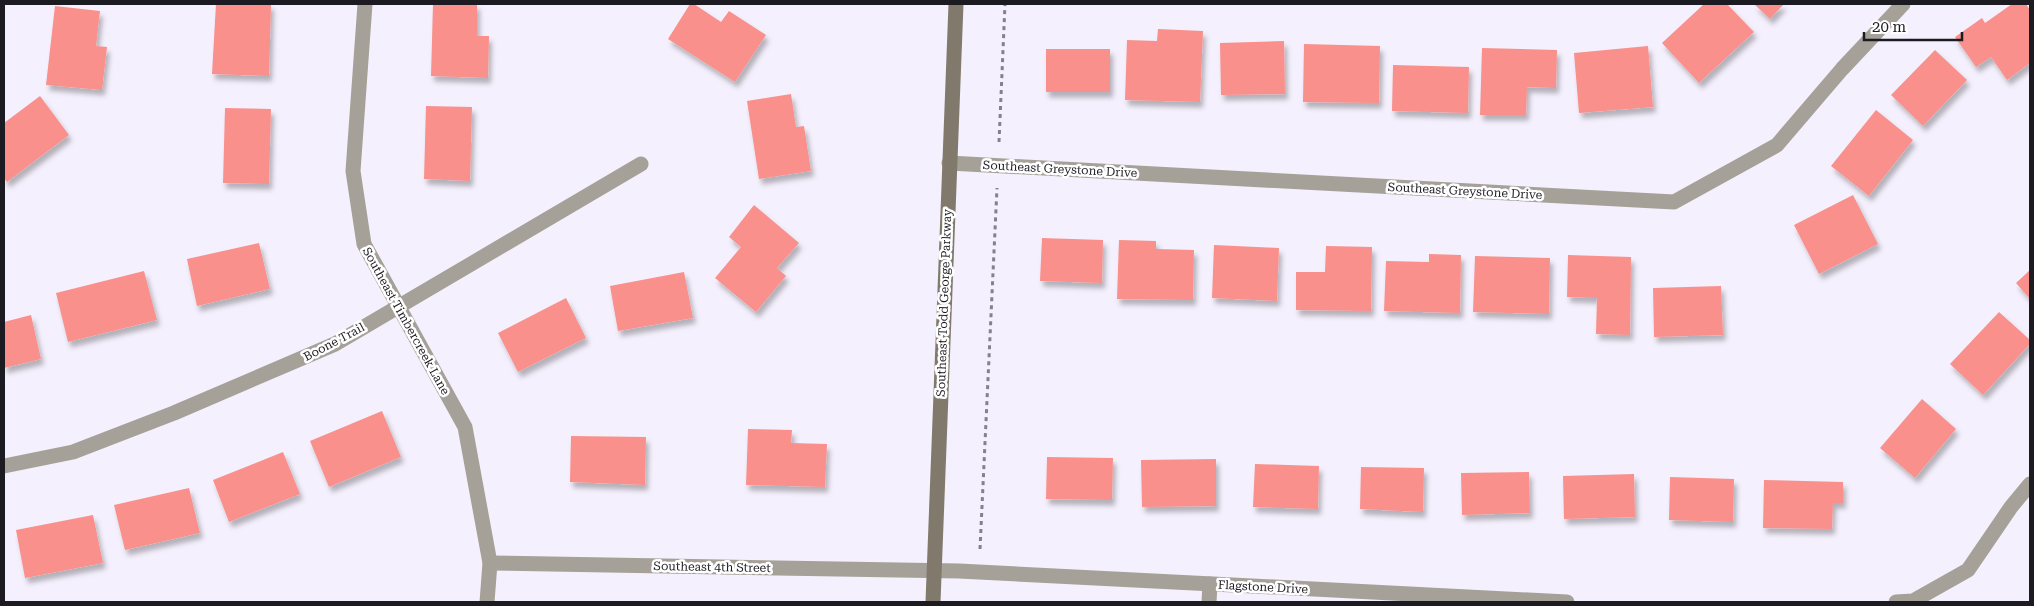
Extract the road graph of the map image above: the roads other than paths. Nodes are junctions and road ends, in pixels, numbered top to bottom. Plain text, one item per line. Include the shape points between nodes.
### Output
1 (365, 4) edge
2 (956, 4) edge
3 (1903, 4) edge
4 (949, 163) junction
5 (641, 164) dead end
6 (398, 306) junction
7 (4, 466) edge
8 (2030, 484) edge
9 (490, 563) junction
10 (935, 571) junction
11 (959, 571) joint
12 (1210, 584) junction
13 (487, 602) edge
14 (933, 602) edge
15 (1210, 602) edge
16 (1567, 602) edge
17 (1896, 602) edge

1 - 6 street, Southeast Timbercreek Lane via 353,171 364,244
2 - 4 main road, Southeast Todd George Parkway
3 - 4 street, Southeast Greystone Drive via 1777,145 1674,202
4 - 10 main road, Southeast Todd George Parkway
5 - 6 street, Boone Trail
6 - 7 street, Boone Trail via 335,344 183,410 73,452
6 - 9 street, Southeast Timbercreek Lane via 465,427
8 - 17 street via 1968,570 1913,601
9 - 10 street, Southeast 4th Street
9 - 13 street, Southeast Timbercreek Lane
10 - 11 street, Southeast 4th Street
10 - 14 main road, Southeast Todd George Parkway
11 - 12 street, Flagstone Drive
12 - 15 street
12 - 16 street, Flagstone Drive

